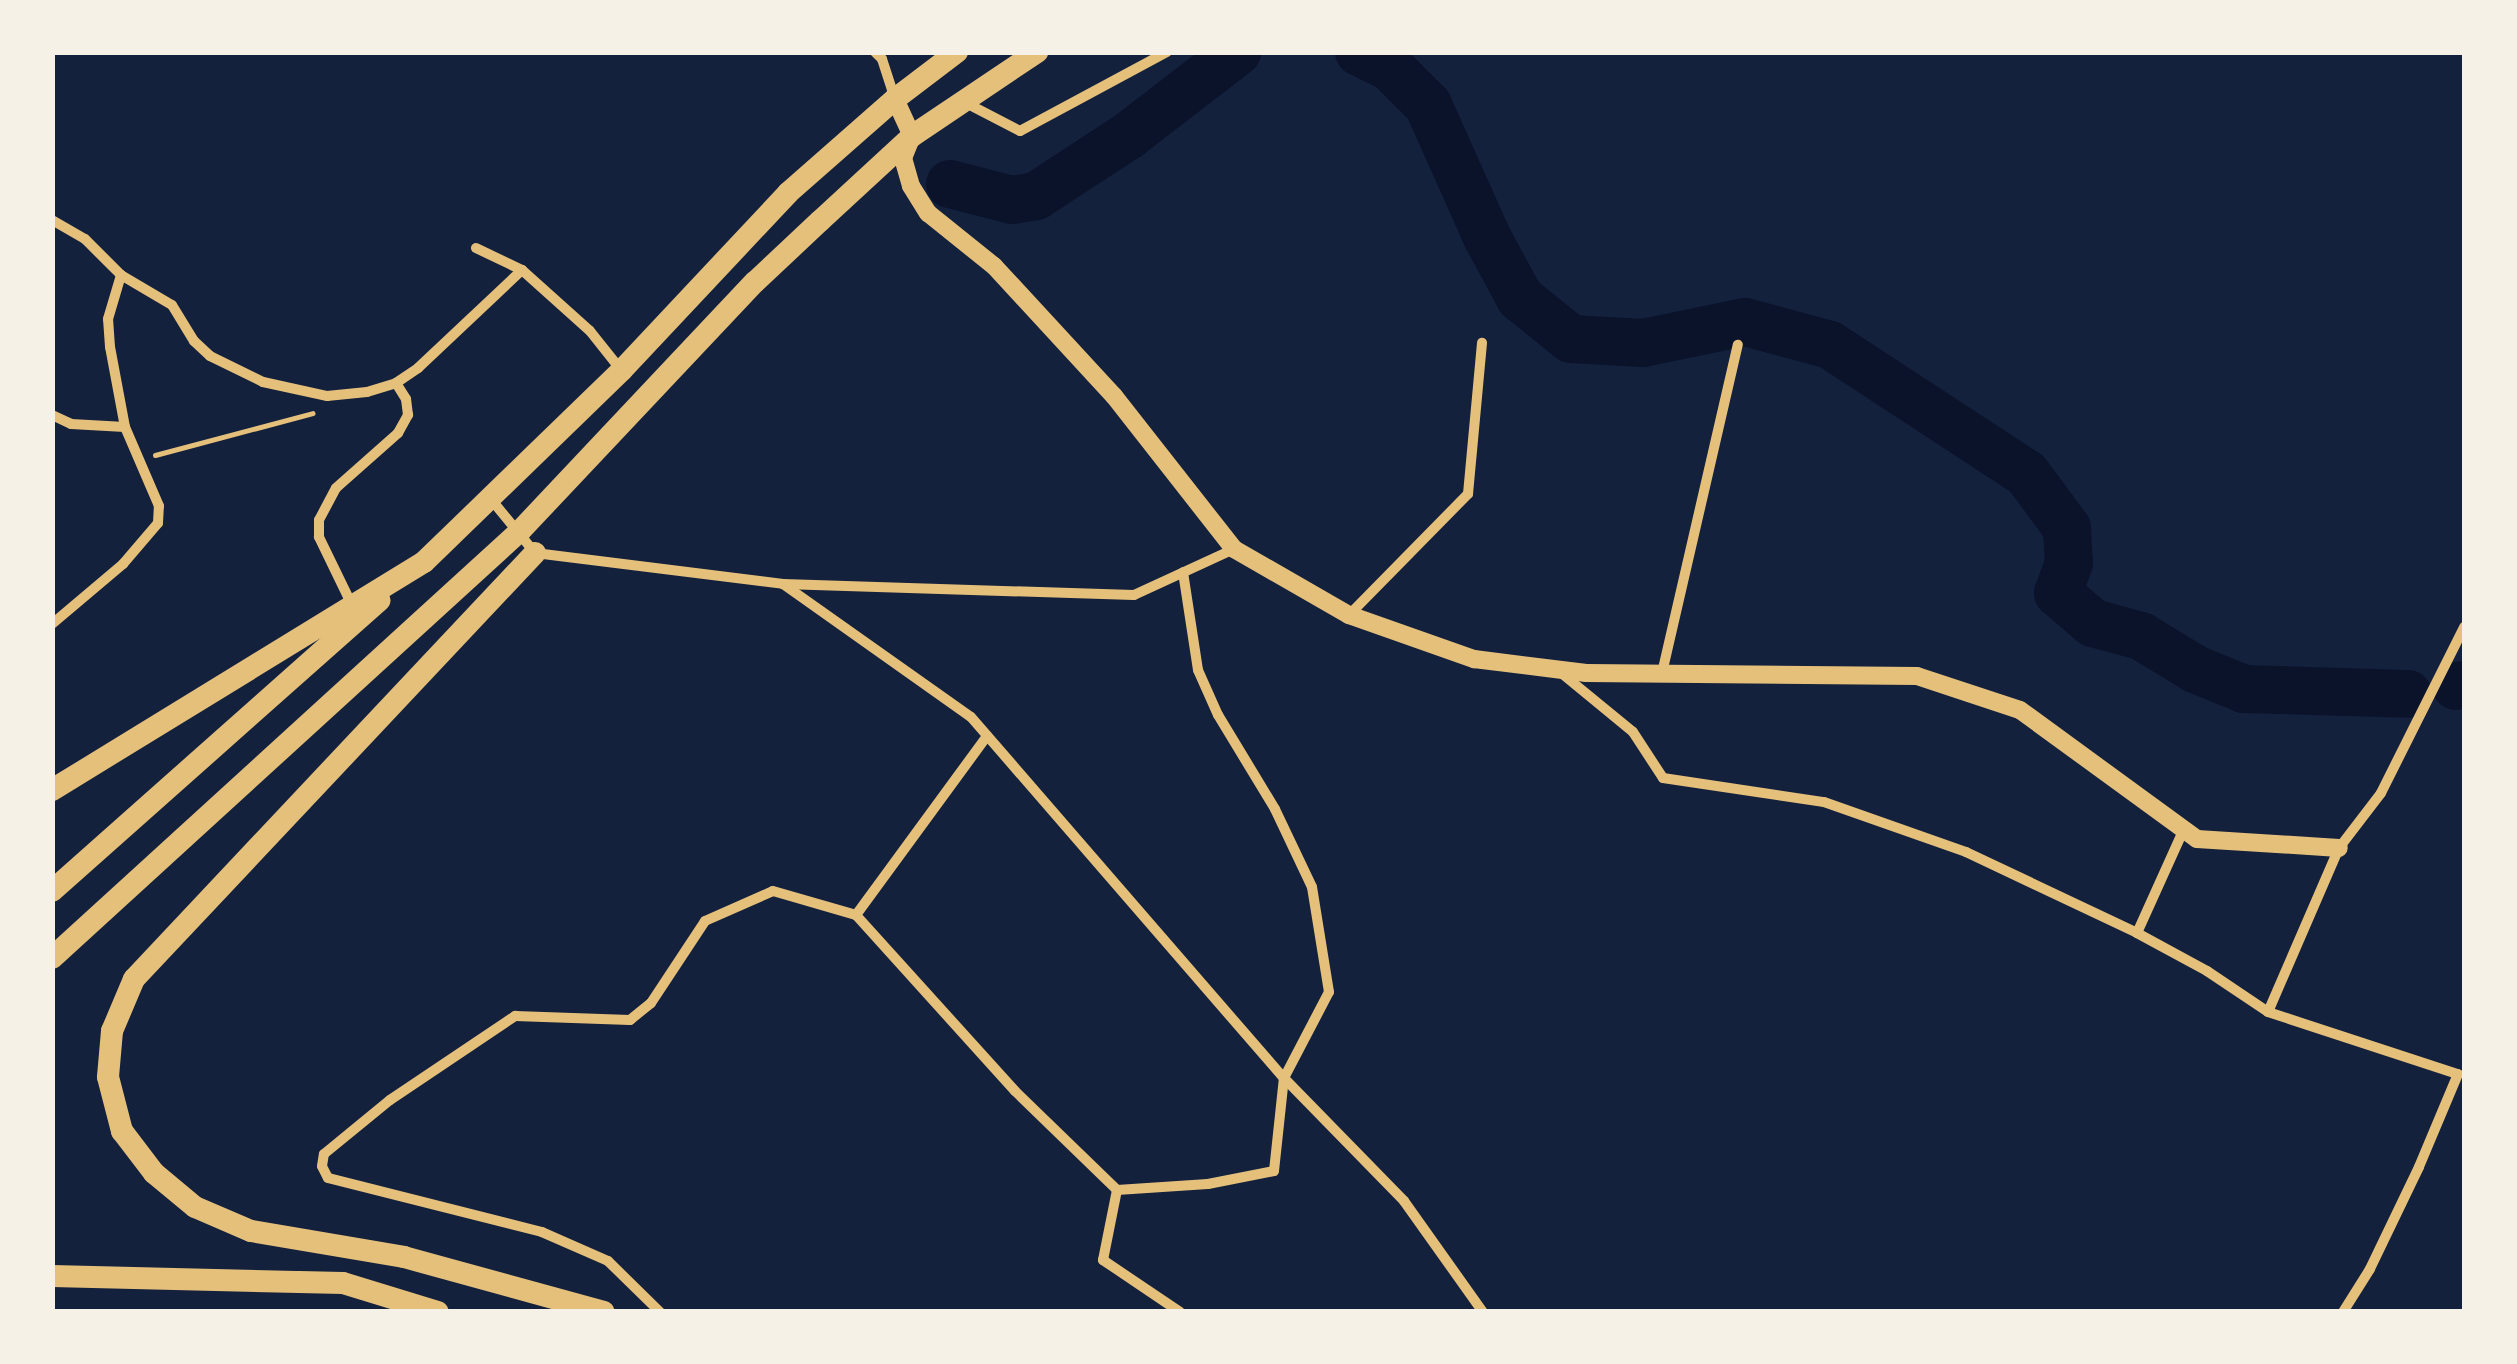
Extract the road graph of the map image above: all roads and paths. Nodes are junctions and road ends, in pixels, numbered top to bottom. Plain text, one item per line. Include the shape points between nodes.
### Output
1 (874, 52) edge
2 (957, 52) edge
3 (1037, 52) edge
4 (1167, 52) edge
5 (894, 99) junction
6 (961, 100) junction
7 (912, 136) junction
8 (52, 220) edge
9 (476, 248) dead end
10 (522, 270) junction
11 (122, 276) junction
12 (1482, 343) dead end
13 (1738, 345) dead end
14 (622, 370) junction
15 (396, 382) junction
16 (320, 411) dead end
17 (52, 415) edge
18 (125, 426) junction
19 (139, 460) junction
20 (490, 498) junction
21 (520, 531) junction
22 (1234, 549) junction
23 (535, 553) junction
24 (424, 562) junction
25 (1183, 572) junction
26 (784, 584) junction
27 (352, 605) junction
28 (1349, 615) junction
29 (52, 624) edge
30 (2464, 627) edge
31 (1556, 669) junction
32 (1662, 674) junction
33 (987, 736) junction
34 (52, 790) edge
35 (2184, 829) junction
36 (2339, 848) junction
37 (52, 890) edge
38 (856, 915) junction
39 (2137, 933) junction
40 (52, 958) edge
41 (2268, 1012) junction
42 (2461, 1075) edge
43 (1284, 1078) junction
44 (1117, 1190) junction
45 (52, 1276) edge
46 (438, 1312) edge
47 (604, 1312) edge
48 (660, 1312) edge
49 (1180, 1312) edge
50 (1483, 1312) edge
51 (2343, 1312) edge

1 - 5 street
2 - 5 main road
3 - 6 main road
4 - 6 street via 1020,132
5 - 7 street
5 - 14 main road via 788,194
6 - 7 main road
7 - 21 main road via 754,282
7 - 22 street via 903,158 928,213 994,266 1114,396
8 - 11 street via 85,239
9 - 10 street
10 - 14 street
10 - 15 street
11 - 15 street via 172,304 210,356 263,382 328,396
11 - 18 street via 108,319
12 - 28 street via 1468,494
13 - 32 street
14 - 20 main road
15 - 27 street via 408,415 398,434 336,488 319,520 319,538
16 - 19 path
17 - 18 street via 85,426
18 - 19 street
19 - 29 street via 160,506 158,522 122,564
20 - 21 street
20 - 24 main road
21 - 23 street
21 - 40 main road
22 - 25 street
22 - 28 street
23 - 26 street
23 - 47 main road via 134,979 112,1031 108,1076 122,1131 154,1173 196,1207 251,1231 404,1256
24 - 27 main road
24 - 37 main road
25 - 26 street via 1134,594
25 - 43 street via 1198,670 1312,887 1329,992
26 - 33 street via 971,717
27 - 34 main road
28 - 31 street via 1474,659
30 - 36 street via 2381,792
31 - 32 street
31 - 39 street via 1634,732 1663,778 1824,802 1966,852
32 - 35 street via 1917,676 2020,710
33 - 38 street
33 - 43 street
35 - 36 street via 2197,839
35 - 39 street
36 - 41 street
38 - 44 street via 1015,1091
38 - 48 street via 774,892 705,922 651,1003 630,1020 515,1016 390,1100 324,1154 328,1178 542,1232 608,1261
39 - 41 street
41 - 42 street
42 - 51 street via 2370,1269
43 - 44 street via 1274,1171
43 - 50 street via 1404,1201
44 - 49 street via 1103,1260
45 - 46 main road via 343,1283

